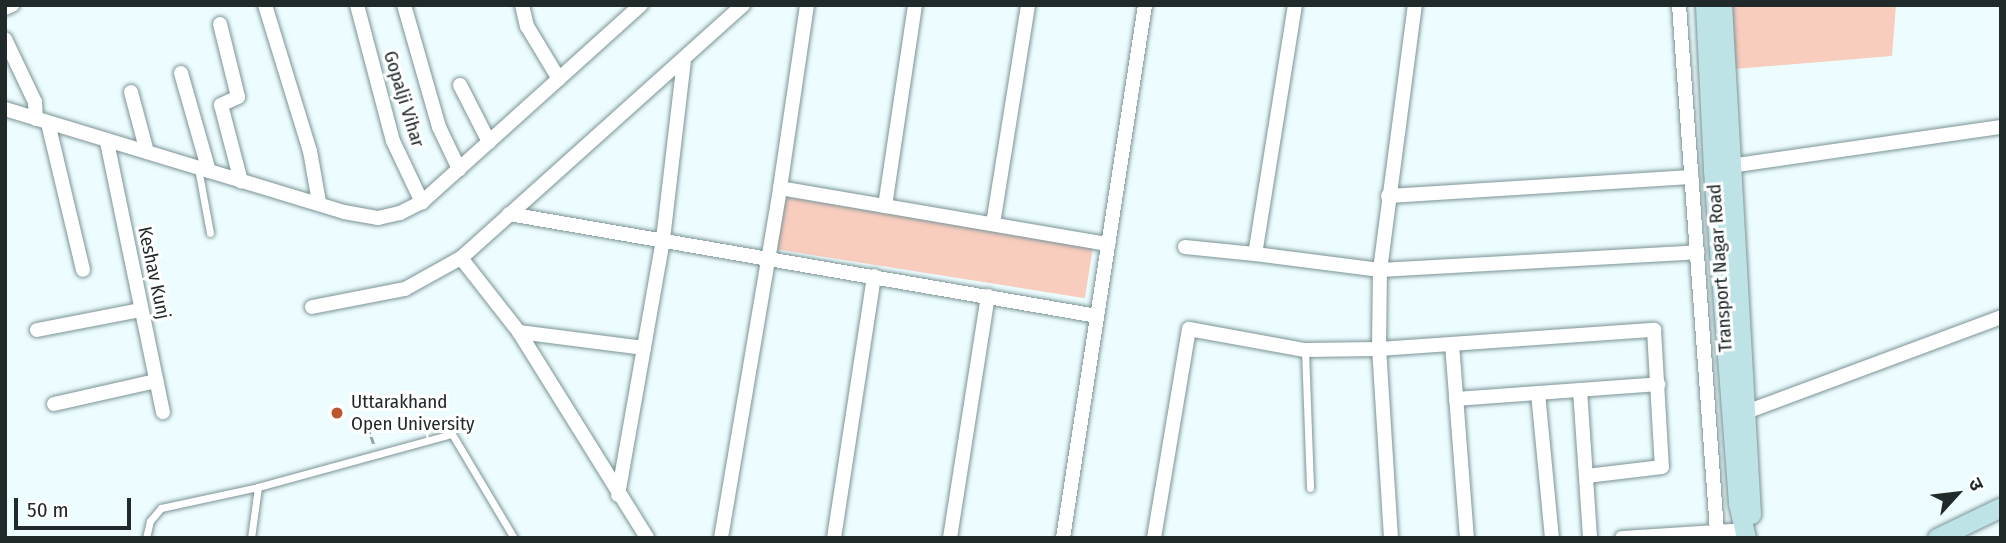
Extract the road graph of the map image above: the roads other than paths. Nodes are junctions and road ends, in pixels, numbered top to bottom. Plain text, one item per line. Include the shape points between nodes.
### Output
1 (12, 5) edge
2 (265, 5) edge
3 (357, 5) edge
4 (404, 5) edge
5 (522, 5) edge
6 (641, 5) edge
7 (743, 5) edge
8 (807, 5) edge
9 (915, 5) edge
10 (1028, 5) edge
11 (1145, 5) edge
12 (1295, 5) edge
13 (1415, 5) edge
14 (1679, 5) edge
15 (1705, 5) edge
16 (1722, 5) edge
17 (5, 8) edge
18 (220, 24) dead end
19 (5, 39) edge
20 (684, 60) junction
21 (181, 73) dead end
22 (559, 79) junction
23 (460, 85) dead end
24 (131, 92) dead end
25 (5, 109) edge
26 (42, 121) junction
27 (2001, 127) edge
28 (107, 142) junction
29 (489, 142) junction
30 (147, 152) junction
31 (1730, 166) junction
32 (203, 169) junction
33 (460, 169) junction
34 (1691, 177) junction
35 (241, 181) junction
36 (780, 188) junction
37 (1388, 196) junction
38 (320, 202) junction
39 (422, 202) junction
40 (884, 206) junction
41 (509, 214) junction
42 (993, 225) junction
43 (210, 233) dead end
44 (663, 239) junction
45 (1108, 244) junction
46 (1185, 247) dead end
47 (1696, 252) junction
48 (1255, 254) junction
49 (769, 257) junction
50 (461, 258) junction
51 (83, 270) dead end
52 (1380, 270) junction
53 (874, 276) junction
54 (988, 296) junction
55 (312, 307) dead end
56 (141, 310) junction
57 (1097, 316) junction
58 (2001, 317) edge
59 (37, 330) dead end
60 (519, 332) junction
61 (1452, 344) junction
62 (644, 348) junction
63 (1378, 349) junction
64 (1305, 351) junction
65 (156, 381) junction
66 (1658, 384) junction
67 (1580, 390) junction
68 (1538, 393) junction
69 (1456, 399) junction
70 (54, 404) dead end
71 (163, 412) dead end
72 (1746, 412) junction
73 (1587, 477) junction
74 (258, 487) junction
75 (1310, 488) dead end
76 (618, 495) junction
77 (2001, 507) edge
78 (1717, 531) junction
79 (1746, 534) edge
80 (146, 538) edge
81 (251, 538) edge
82 (514, 538) edge
83 (647, 538) edge
84 (721, 538) edge
85 (834, 538) edge
86 (950, 538) edge
87 (1063, 538) edge
88 (1154, 538) edge
89 (1391, 538) edge
90 (1467, 538) edge
91 (1552, 538) edge
92 (1590, 538) edge
93 (1623, 538) edge
94 (1937, 538) edge

1 - 17 street
2 - 38 street via 310,151
3 - 39 street, Gopalji Vihar via 393,141
4 - 33 street via 439,127
5 - 22 street via 527,26
6 - 22 street
7 - 20 street
8 - 36 street
9 - 40 street
10 - 42 street
11 - 45 street
12 - 48 street
13 - 37 street
14 - 34 street
15 - 79 main road, Transport Nagar Road via 1738,503
16 - 31 main road, Transport Nagar Road
18 - 35 street via 238,97 221,105
19 - 26 street
20 - 41 street
20 - 44 street
21 - 32 street
22 - 29 street
23 - 29 street
24 - 30 street
25 - 26 street
26 - 28 street
26 - 51 street
27 - 31 street
28 - 30 street
28 - 56 street, Keshav Kunj
29 - 33 street
30 - 32 street
31 - 72 main road, Transport Nagar Road
32 - 35 street
32 - 43 lane
33 - 39 street
34 - 37 street
34 - 47 street
35 - 38 street
36 - 40 street
36 - 49 street
37 - 52 street
38 - 39 street via 378,218 400,214
40 - 42 street
41 - 44 street
41 - 50 street
42 - 45 street
44 - 49 street
44 - 62 street
45 - 57 street
46 - 48 street
47 - 52 street
47 - 78 street
48 - 52 street
49 - 53 street
49 - 84 street
50 - 55 street via 405,289
50 - 60 street
52 - 63 street
53 - 54 street
53 - 85 street
54 - 57 street
54 - 86 street
56 - 59 street
56 - 65 street, Keshav Kunj
57 - 87 street
58 - 72 street
60 - 62 street
60 - 76 street
61 - 63 street
61 - 66 street via 1653,330
61 - 69 street
62 - 76 street
63 - 64 street
63 - 89 street
64 - 75 lane
64 - 88 street via 1189,329
65 - 70 street
65 - 71 street, Keshav Kunj
66 - 67 street
66 - 73 street via 1662,467
67 - 68 street
67 - 73 street
68 - 69 street
68 - 91 street
69 - 90 street
72 - 79 main road, Transport Nagar Road via 1751,512
73 - 92 street
74 - 80 lane via 161,508 150,521
74 - 81 lane
74 - 82 lane via 452,434
76 - 83 street
77 - 94 main road
78 - 79 street
78 - 93 street

